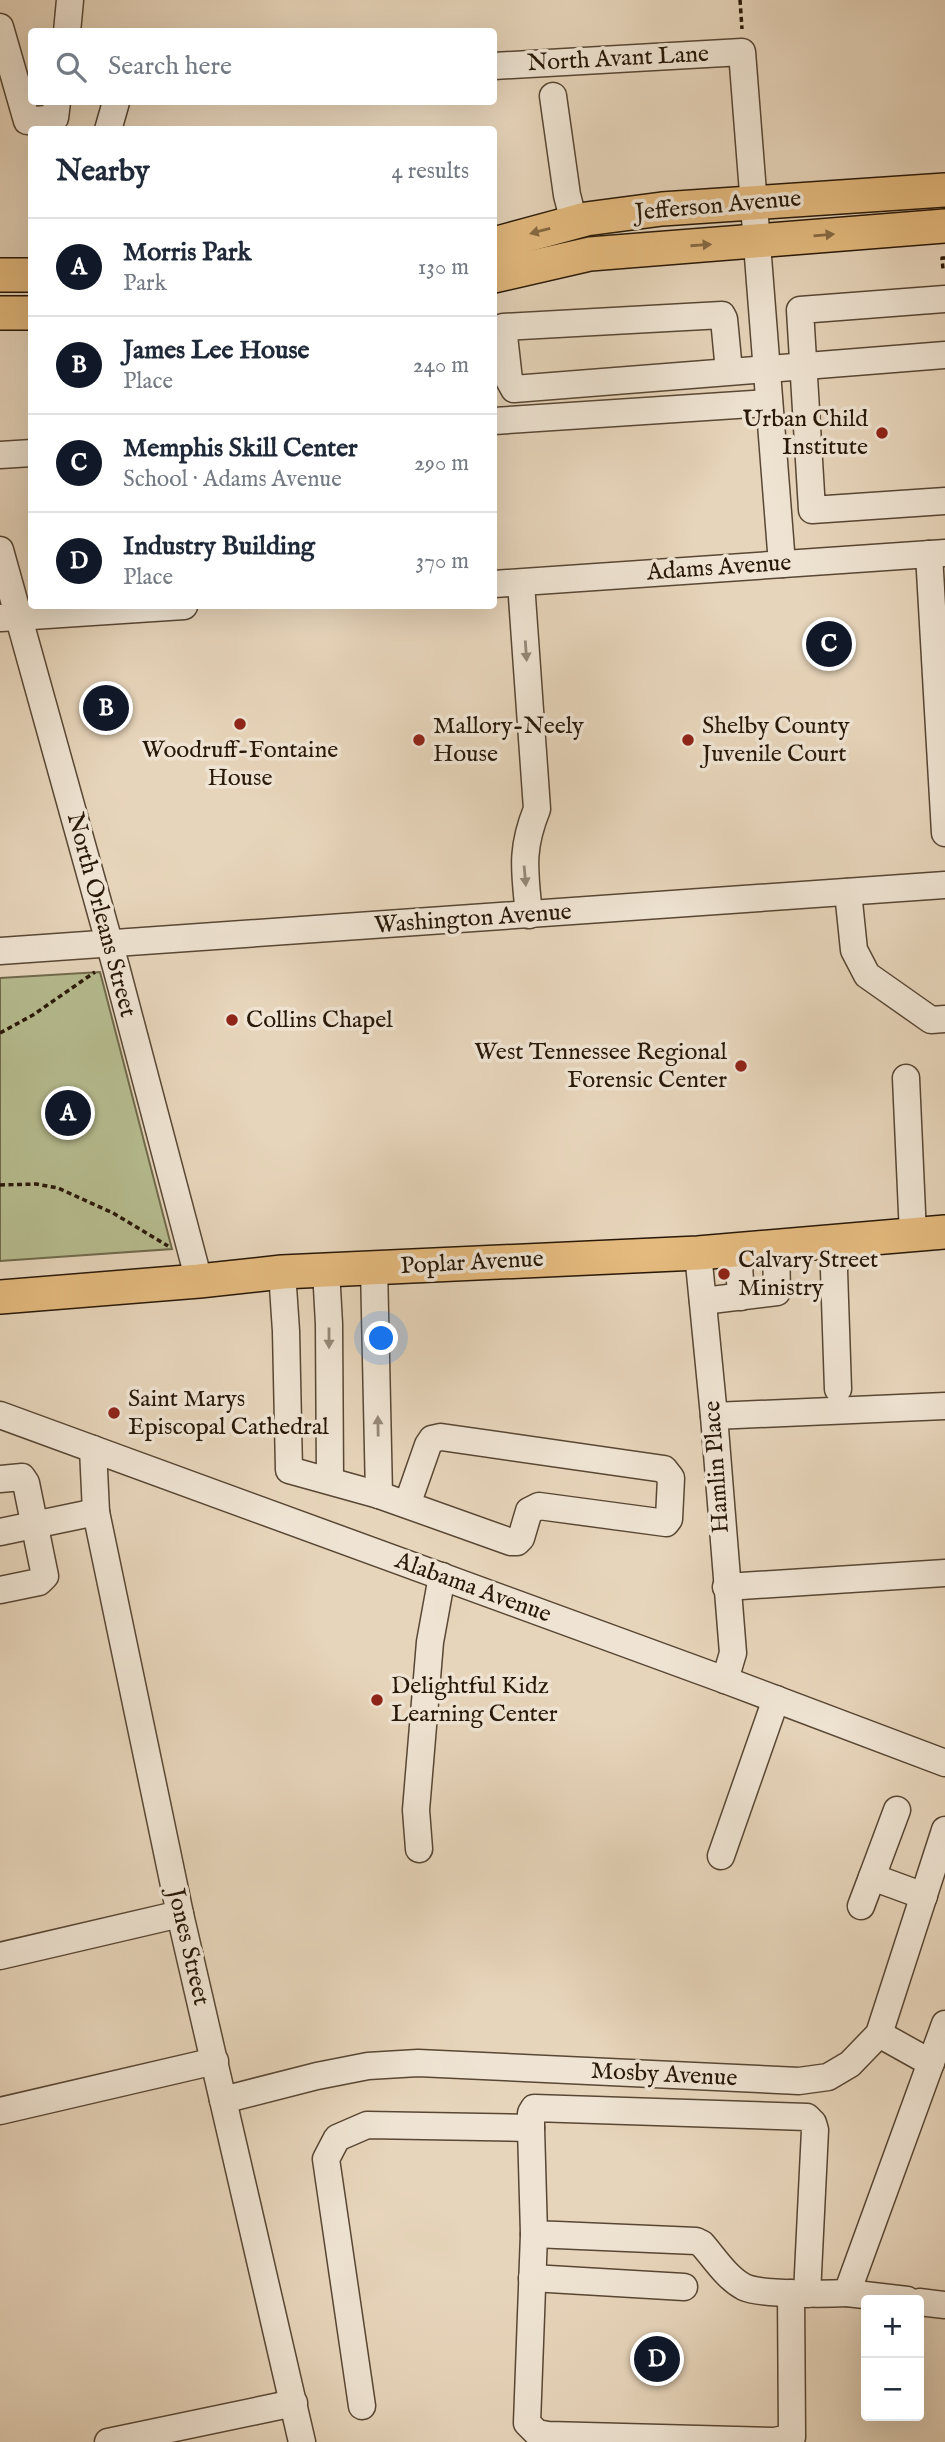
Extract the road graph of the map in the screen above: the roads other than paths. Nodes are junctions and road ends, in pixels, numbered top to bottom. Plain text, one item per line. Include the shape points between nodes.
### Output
1 (70, 0) edge
2 (0, 27) edge
3 (67, 28) edge
4 (497, 66) edge
5 (553, 96) dead end
6 (57, 105) edge
7 (115, 105) edge
8 (109, 126) edge
9 (945, 190) edge
10 (753, 202) junction
11 (574, 222) junction
12 (945, 226) edge
13 (756, 241) junction
14 (497, 243) edge
15 (0, 275) edge
16 (28, 275) edge
17 (497, 275) edge
18 (945, 299) edge
19 (0, 313) edge
20 (28, 313) edge
21 (945, 355) edge
22 (803, 365) junction
23 (766, 368) junction
24 (729, 371) junction
25 (769, 403) junction
26 (497, 421) edge
27 (28, 453) edge
28 (0, 455) edge
29 (945, 501) edge
30 (0, 550) edge
31 (937, 553) edge
32 (782, 564) junction
33 (521, 583) junction
34 (497, 584) edge
35 (140, 609) edge
36 (9, 618) edge
37 (945, 833) edge
38 (945, 885) edge
39 (848, 892) junction
40 (529, 915) junction
41 (0, 951) edge
42 (113, 956) junction
43 (945, 1019) edge
44 (906, 1078) dead end
45 (929, 1233) edge
46 (833, 1241) junction
47 (776, 1246) junction
48 (738, 1249) junction
49 (698, 1253) junction
50 (374, 1268) junction
51 (196, 1269) junction
52 (326, 1270) junction
53 (282, 1272) junction
54 (0, 1297) edge
55 (741, 1297) junction
56 (703, 1301) junction
57 (838, 1389) dead end
58 (945, 1406) edge
59 (0, 1415) edge
60 (714, 1416) junction
61 (93, 1449) junction
62 (0, 1479) edge
63 (330, 1480) junction
64 (379, 1495) junction
65 (408, 1505) junction
66 (96, 1512) junction
67 (34, 1525) junction
68 (0, 1532) edge
69 (945, 1573) edge
70 (442, 1576) junction
71 (726, 1587) junction
72 (0, 1590) edge
73 (725, 1680) junction
74 (776, 1699) junction
75 (945, 1763) edge
76 (897, 1810) dead end
77 (945, 1829) edge
78 (419, 1849) dead end
79 (721, 1856) dead end
80 (872, 1877) junction
81 (923, 1896) junction
82 (861, 1906) dead end
83 (180, 1913) junction
84 (1, 1952) edge
85 (945, 2024) edge
86 (878, 2034) junction
87 (215, 2061) junction
88 (931, 2063) junction
89 (223, 2100) junction
90 (0, 2111) edge
91 (531, 2128) junction
92 (534, 2234) junction
93 (532, 2278) junction
94 (684, 2287) dead end
95 (799, 2293) junction
96 (848, 2293) junction
97 (865, 2295) edge
98 (924, 2303) edge
99 (945, 2305) edge
100 (294, 2403) junction
101 (362, 2406) dead end
102 (108, 2442) edge
103 (302, 2442) edge

1 - 3 street
2 - 6 street via 27,121 55,118
4 - 10 street, North Avant Lane via 742,52
5 - 11 street
7 - 8 street
9 - 10 main road, Jefferson Avenue
10 - 11 main road, Jefferson Avenue
10 - 13 street
11 -> 14 main road, Jefferson Avenue
13 -> 12 main road, Jefferson Avenue
17 -> 13 main road, Jefferson Avenue via 590,254
13 - 23 street
15 - 16 main road
18 - 22 street via 800,310
19 - 20 main road
21 - 22 street
22 - 23 street
22 - 29 street via 812,510
23 - 24 street
23 - 25 street
24 - 24 street via 514,388 509,380 503,327 722,315
25 - 26 street
25 - 32 street
27 - 28 street
30 - 36 street, North Orleans Street
31 - 32 street, Adams Avenue
31 - 37 street
32 - 33 street, Adams Avenue
33 - 34 street, Adams Avenue
33 -> 40 street via 537,809 527,834 524,861
35 - 36 street
36 - 42 street, North Orleans Street
38 - 39 street, Washington Avenue
39 - 40 street, Washington Avenue
39 - 43 street via 854,950 867,975 930,1020
40 - 42 street, Washington Avenue
41 - 42 street, Washington Avenue
42 - 51 street, North Orleans Street
44 - 45 street
45 - 46 main road, Poplar Avenue
46 - 47 main road, Poplar Avenue
46 - 57 street
47 - 48 main road, Poplar Avenue
47 - 55 street via 777,1292
48 - 49 main road, Poplar Avenue
48 - 55 street
49 - 50 main road, Poplar Avenue
49 - 56 street, Hamlin Place
50 - 52 main road, Poplar Avenue
64 -> 50 street
51 - 53 main road, Poplar Avenue
51 - 54 main road, Poplar Avenue
52 - 53 main road, Poplar Avenue
52 -> 63 street
53 - 63 street via 289,1470
55 - 56 street
56 - 60 street, Hamlin Place
58 - 60 street
59 - 61 street, Alabama Avenue
60 - 71 street, Hamlin Place
61 - 66 street, Jones Street
61 - 70 street, Alabama Avenue
62 - 67 street via 22,1477
63 - 64 street
64 - 65 street
65 - 65 street via 517,1542 529,1511 539,1506 666,1523 671,1478 664,1469 441,1437 428,1445
66 - 67 street
66 - 83 street, Jones Street
67 - 68 street
67 - 72 street via 43,1580
69 - 71 street
70 - 73 street, Alabama Avenue
70 - 78 street via 430,1642 416,1810
71 - 73 street, Hamlin Place via 733,1653
73 - 74 street, Alabama Avenue
74 - 75 street, Alabama Avenue
74 - 79 street
76 - 80 street
77 - 81 street, Mosby Avenue
80 - 81 street
80 - 82 street
81 - 86 street, Mosby Avenue
83 - 84 street
83 - 87 street, Jones Street
85 - 88 street
86 - 88 street
86 - 89 street, Mosby Avenue via 850,2064 828,2077 799,2081 418,2063 368,2066
87 - 89 street, Jones Street
87 - 90 street
88 - 96 street
89 - 100 street, Jones Street
91 - 92 street
91 - 95 street via 534,2108 807,2117 815,2130
91 - 101 street via 367,2124 337,2138 326,2159
92 - 93 street
92 - 95 street via 696,2241 747,2289
93 - 94 street
93 - 95 street via 527,2423 537,2433 548,2435 775,2441 792,2437
95 - 96 street
96 - 97 street
98 - 99 street
100 - 102 street
100 - 103 street, Jones Street

